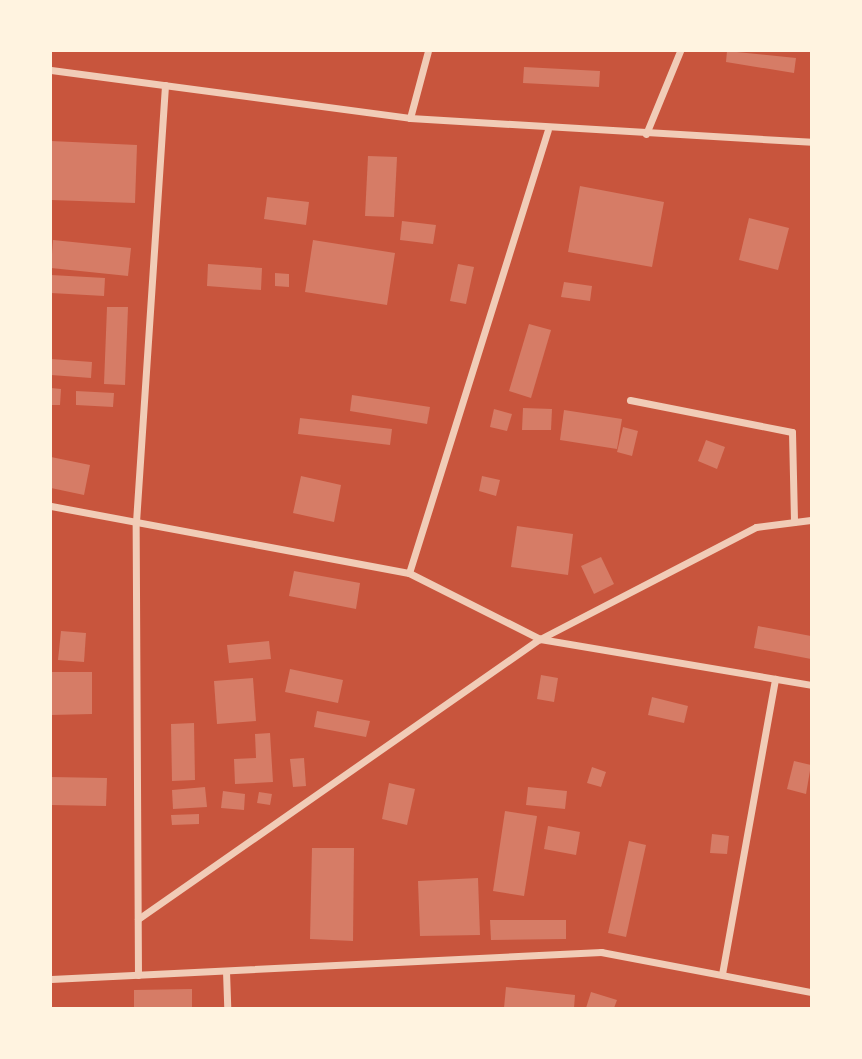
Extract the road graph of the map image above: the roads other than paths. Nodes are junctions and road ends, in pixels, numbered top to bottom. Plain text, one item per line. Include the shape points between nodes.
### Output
1 (428, 51) edge
2 (680, 51) edge
3 (51, 70) edge
4 (165, 85) junction
5 (410, 118) junction
6 (548, 130) junction
7 (646, 134) junction
8 (811, 142) edge
9 (630, 400) dead end
10 (51, 506) edge
11 (811, 520) edge
12 (136, 522) junction
13 (794, 522) junction
14 (409, 573) junction
15 (540, 639) junction
16 (775, 679) junction
17 (811, 685) edge
18 (138, 919) junction
19 (226, 971) junction
20 (722, 974) junction
21 (138, 975) junction
22 (51, 979) edge
23 (811, 992) edge
24 (227, 1008) edge

1 - 5 street
2 - 7 street
3 - 4 street
4 - 5 street
4 - 12 street
5 - 6 street
6 - 7 street
6 - 14 street
7 - 8 street
9 - 13 street via 792,432
10 - 12 street
11 - 13 street
12 - 14 street
12 - 18 street
13 - 15 street via 756,527
14 - 15 street
15 - 16 street
15 - 18 street
16 - 17 street
16 - 20 street
18 - 21 street
19 - 20 street via 601,952
19 - 21 street
19 - 24 street
20 - 23 street
21 - 22 street

